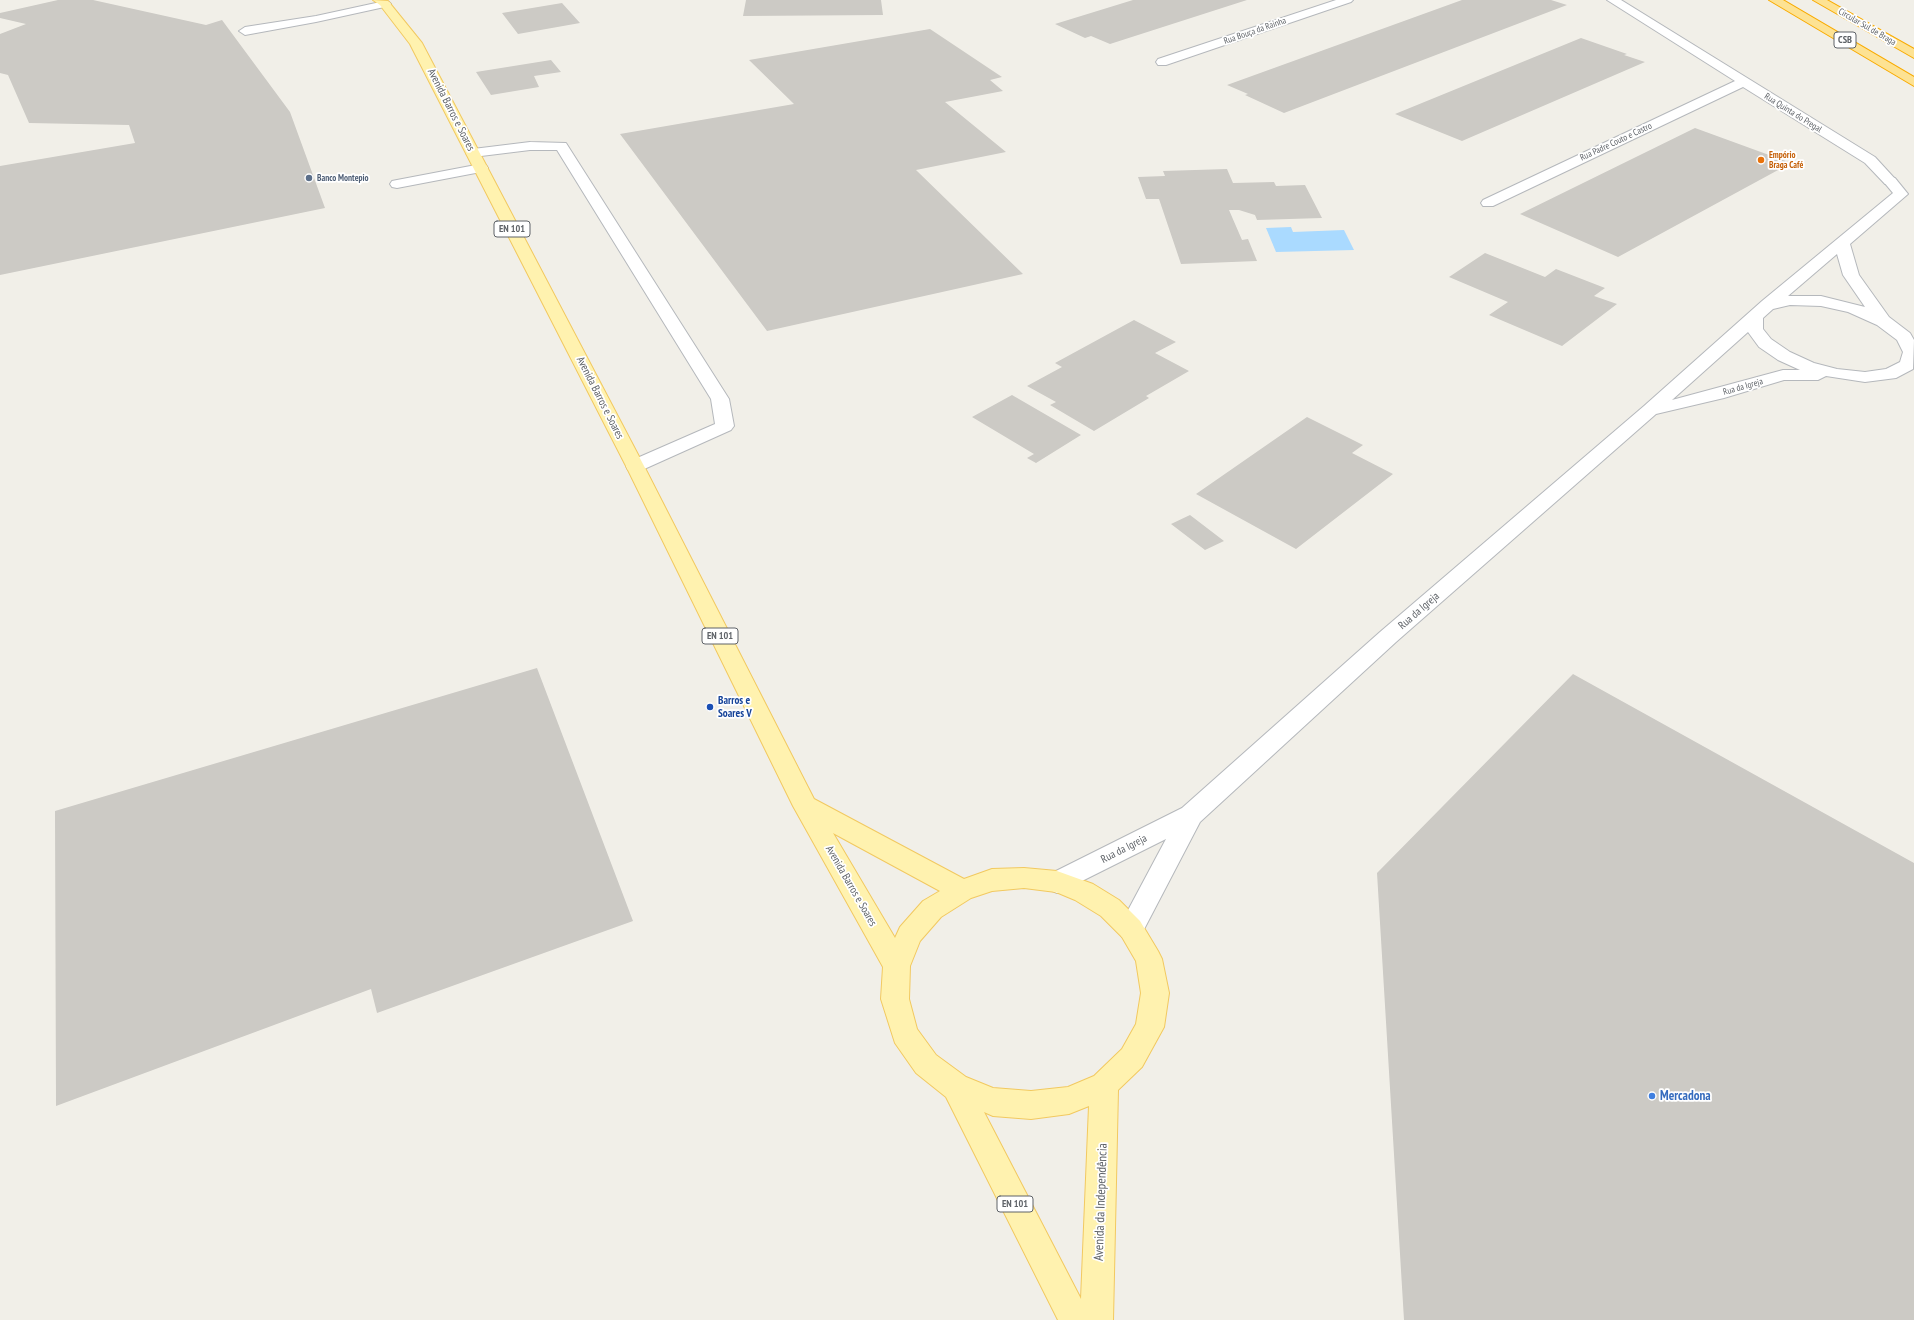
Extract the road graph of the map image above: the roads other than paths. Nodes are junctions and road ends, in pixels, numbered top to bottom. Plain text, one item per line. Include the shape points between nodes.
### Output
1 (1347, 0) edge
2 (1613, 0) edge
3 (1775, 0) edge
4 (1819, 0) edge
5 (382, 2) edge
6 (245, 31) dead end
7 (1914, 54) edge
8 (1162, 62) dead end
9 (1743, 82) junction
10 (1914, 82) edge
11 (473, 153) junction
12 (481, 168) junction
13 (397, 184) dead end
14 (1488, 203) dead end
15 (1842, 243) junction
16 (1761, 311) junction
17 (1883, 321) junction
18 (1909, 339) edge
19 (1837, 374) junction
20 (1890, 374) junction
21 (1914, 376) edge
22 (1650, 410) junction
23 (634, 466) junction
24 (805, 806) junction
25 (1191, 815) junction
26 (1057, 882) junction
27 (962, 890) junction
28 (1131, 929) junction
29 (897, 966) junction
30 (1104, 1085) junction
31 (956, 1087) junction
32 (1075, 1320) edge
33 (1097, 1320) edge

1 - 8 street, Rua Bouça da Rainha
2 - 9 street, Rua Quinta do Pregal
3 - 10 highway, CSB
4 - 7 highway, Circular Sul de Braga / CSB
5 - 6 street via 316,19
5 - 11 main road, Avenida Barros e Soares / EN 101 via 416,43
9 - 14 street, Rua Padre Couto e Castro
9 - 15 street, Rua Quinta do Pregal via 1870,160 1901,194
11 - 12 main road, Avenida Barros e Soares / EN 101
11 - 23 street via 530,146 561,146 720,399 725,426
12 - 13 street
12 - 23 main road, Avenida Barros e Soares / EN 101
15 - 16 street, Rua Quinta do Pregal
15 - 17 street via 1851,275
16 - 17 street via 1790,300 1821,301 1853,308
16 - 19 street via 1755,329 1765,343 1784,356 1808,367
16 - 22 street, Rua da Igreja
17 - 18 street
18 - 20 street via 1912,352 1907,365
19 - 20 street via 1865,377
19 - 22 street, Rua da Igreja via 1782,375
20 - 21 street
22 - 25 street, Rua da Igreja via 1394,632
23 - 24 main road, Avenida Barros e Soares / EN 101
24 - 27 main road
24 - 29 main road, Avenida Barros e Soares / EN 101
25 - 26 street, Rua da Igreja
25 - 28 street, Rua da Igreja
26 - 27 main road via 1024,878 999,879
26 - 28 main road via 1084,892 1110,908
27 - 29 main road via 932,909 909,935
28 - 30 main road via 1148,959 1151,972 1155,993 1150,1027 1132,1058
29 - 31 main road via 895,999 905,1034 926,1064
30 - 31 main road via 1069,1100 1031,1106 993,1102
30 - 33 main road, Avenida da Independência
31 - 32 main road, EN 101

